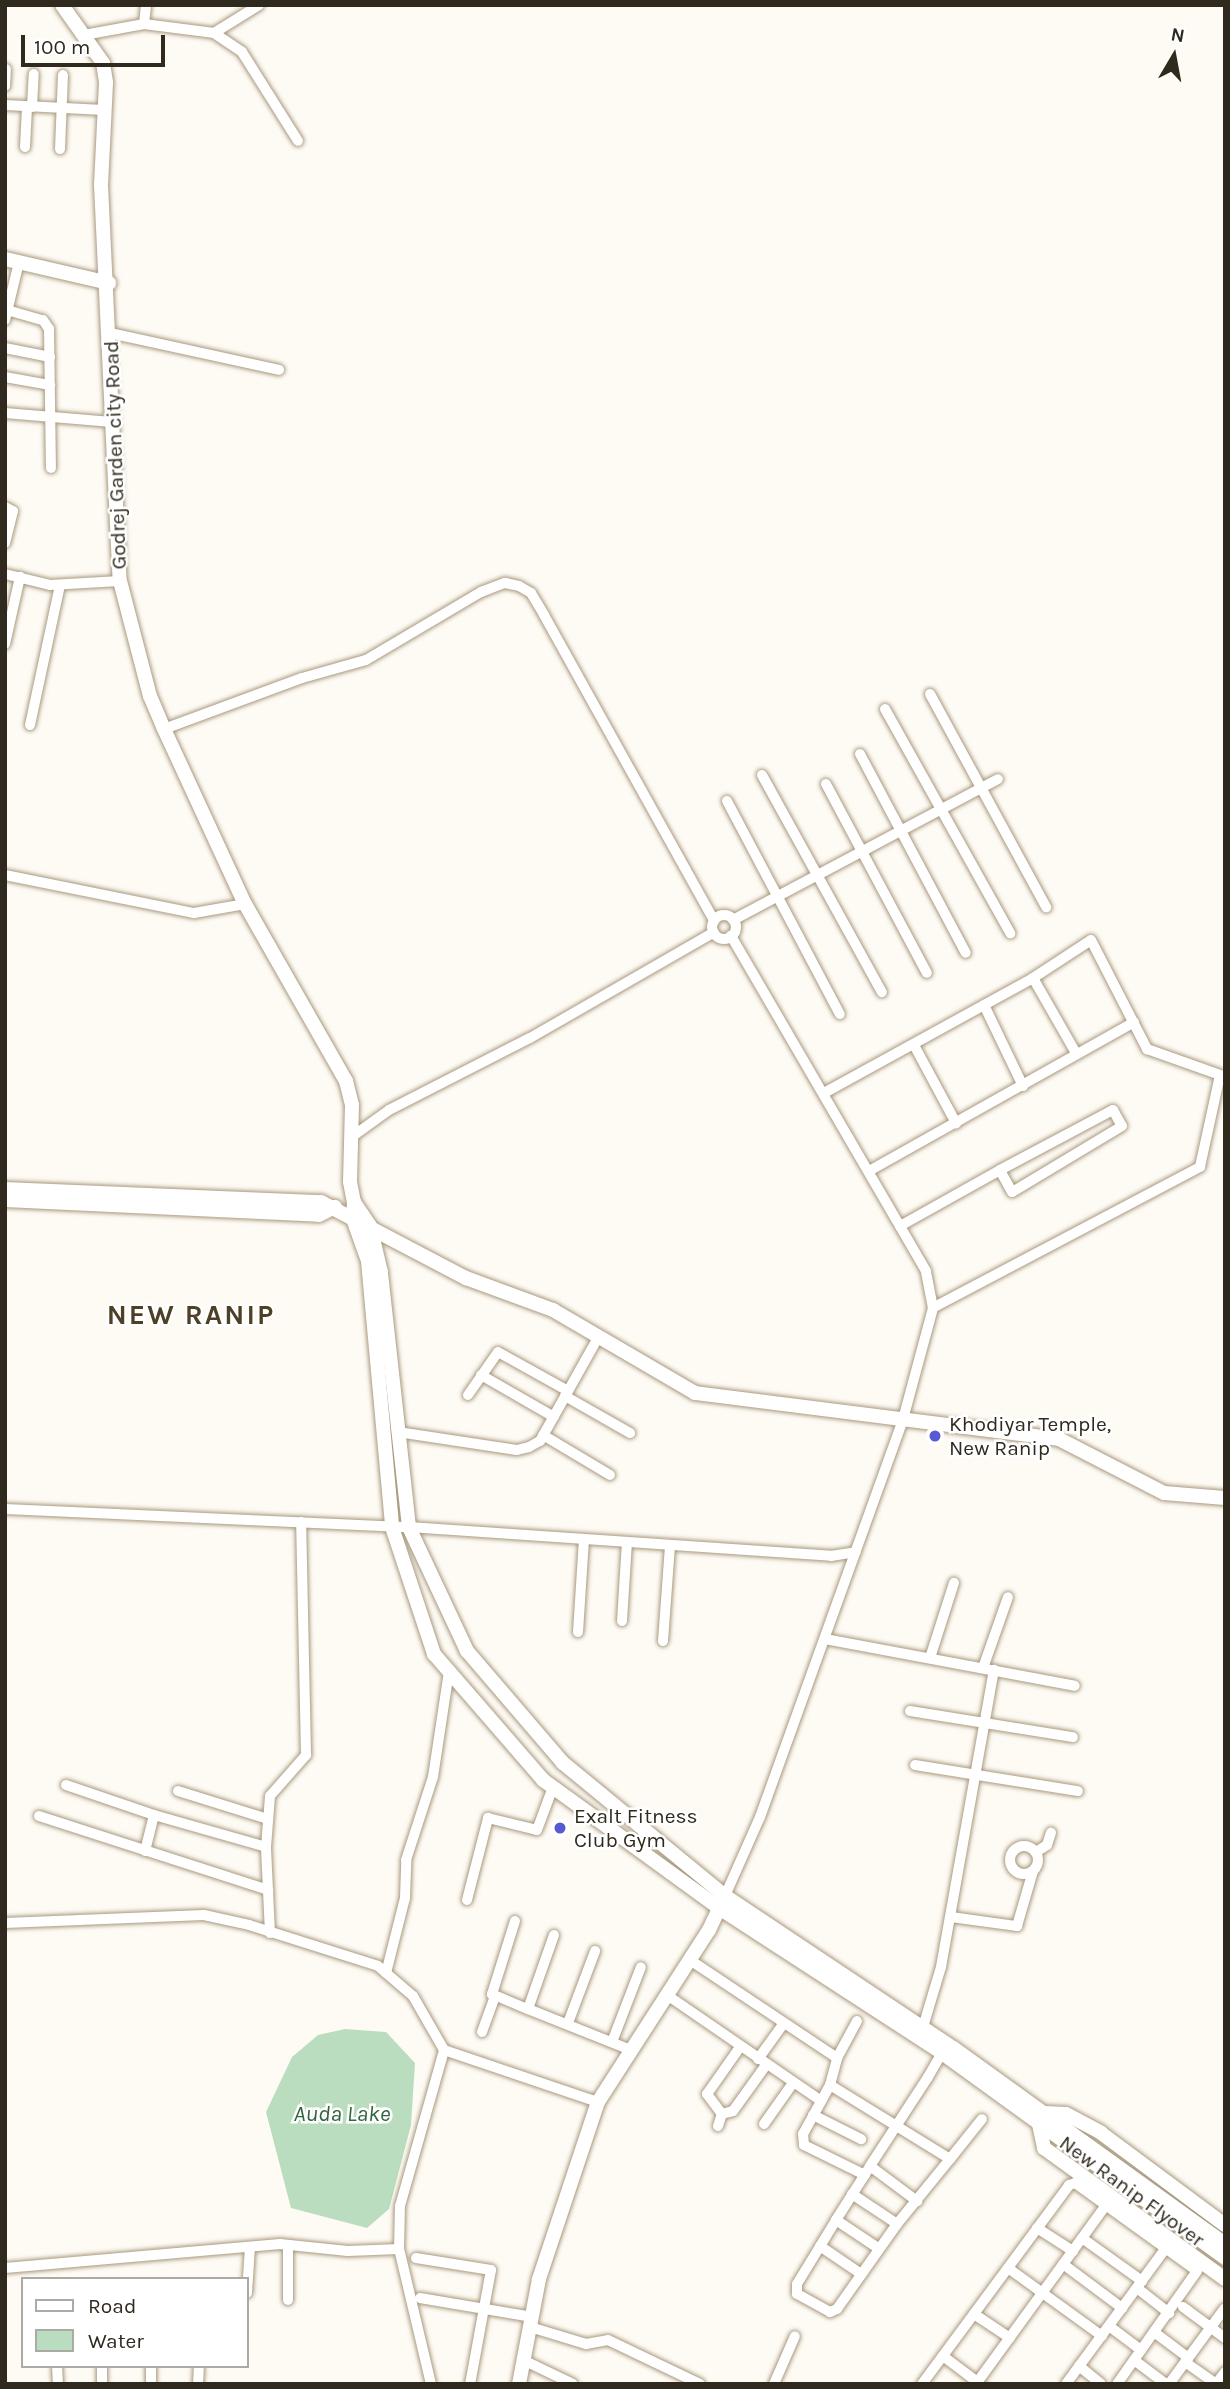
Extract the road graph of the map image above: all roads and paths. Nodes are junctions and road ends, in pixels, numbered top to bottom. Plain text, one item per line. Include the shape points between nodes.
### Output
1 (62, 5) edge
2 (146, 5) edge
3 (260, 5) edge
4 (144, 24) junction
5 (214, 33) junction
6 (84, 35) junction
7 (6, 69) edge
8 (34, 74) dead end
9 (63, 75) dead end
10 (5, 86) edge
11 (5, 105) edge
12 (29, 107) junction
13 (61, 108) junction
14 (104, 110) junction
15 (298, 141) dead end
16 (25, 147) dead end
17 (60, 149) dead end
18 (12, 260) edge
19 (109, 283) junction
20 (6, 315) edge
21 (110, 333) junction
22 (5, 348) edge
23 (50, 357) junction
24 (279, 370) dead end
25 (5, 377) edge
26 (50, 385) junction
27 (5, 412) edge
28 (51, 420) junction
29 (112, 422) junction
30 (51, 468) dead end
31 (5, 507) edge
32 (5, 543) edge
33 (5, 574) edge
34 (20, 578) junction
35 (120, 581) junction
36 (60, 584) junction
37 (5, 644) edge
38 (930, 694) dead end
39 (884, 709) dead end
40 (30, 725) dead end
41 (164, 729) junction
42 (860, 754) dead end
43 (762, 775) dead end
44 (998, 779) dead end
45 (826, 784) dead end
46 (980, 788) junction
47 (727, 801) dead end
48 (941, 810) junction
49 (899, 832) junction
50 (864, 852) junction
51 (5, 875) edge
52 (816, 877) junction
53 (780, 897) junction
54 (245, 904) junction
55 (1046, 907) dead end
56 (733, 919) junction
57 (714, 927) junction
58 (1010, 933) dead end
59 (731, 936) junction
60 (967, 953) dead end
61 (927, 973) dead end
62 (1033, 978) junction
63 (882, 992) dead end
64 (984, 1005) junction
65 (840, 1014) dead end
66 (1134, 1022) junction
67 (914, 1045) junction
68 (1076, 1053) junction
69 (1023, 1086) junction
70 (824, 1093) junction
71 (956, 1123) junction
72 (352, 1136) junction
73 (1000, 1170) junction
74 (869, 1171) junction
75 (5, 1189) edge
76 (5, 1200) edge
77 (354, 1202) junction
78 (335, 1207) junction
79 (353, 1219) junction
80 (370, 1226) junction
81 (900, 1226) junction
82 (933, 1308) junction
83 (599, 1336) junction
84 (481, 1375) junction
85 (567, 1393) junction
86 (468, 1395) dead end
87 (554, 1417) junction
88 (902, 1423) junction
89 (398, 1432) junction
90 (630, 1433) dead end
91 (543, 1435) junction
92 (610, 1475) dead end
93 (1225, 1498) edge
94 (5, 1508) edge
95 (301, 1522) junction
96 (392, 1527) junction
97 (409, 1527) junction
98 (584, 1539) junction
99 (627, 1542) junction
100 (670, 1545) junction
101 (856, 1552) junction
102 (954, 1583) dead end
103 (1008, 1597) dead end
104 (622, 1621) dead end
105 (578, 1632) dead end
106 (825, 1639) junction
107 (663, 1641) dead end
108 (930, 1658) junction
109 (988, 1669) junction
110 (449, 1671) junction
111 (1075, 1686) dead end
112 (910, 1711) dead end
113 (984, 1724) junction
114 (1073, 1737) dead end
115 (915, 1766) dead end
116 (975, 1775) junction
117 (66, 1785) dead end
118 (553, 1787) junction
119 (178, 1791) dead end
120 (1078, 1791) dead end
121 (155, 1815) junction
122 (39, 1816) dead end
123 (268, 1819) junction
124 (1051, 1833) dead end
125 (266, 1847) junction
126 (145, 1851) junction
127 (1036, 1852) junction
128 (1033, 1871) junction
129 (268, 1891) junction
130 (467, 1900) dead end
131 (722, 1902) junction
132 (951, 1917) junction
133 (514, 1921) dead end
134 (5, 1923) edge
135 (270, 1933) junction
136 (554, 1935) dead end
137 (595, 1951) dead end
138 (690, 1960) junction
139 (641, 1967) dead end
140 (386, 1973) junction
141 (667, 1995) junction
142 (495, 1997) junction
143 (528, 2009) junction
144 (857, 2021) dead end
145 (568, 2023) junction
146 (784, 2023) junction
147 (923, 2027) junction
148 (482, 2032) dead end
149 (611, 2042) junction
150 (740, 2047) junction
151 (444, 2050) junction
152 (631, 2050) junction
153 (942, 2053) junction
154 (837, 2058) junction
155 (762, 2062) junction
156 (793, 2083) junction
157 (830, 2085) junction
158 (821, 2101) junction
159 (597, 2102) junction
160 (722, 2114) junction
161 (813, 2115) junction
162 (1042, 2118) junction
163 (982, 2119) dead end
164 (764, 2124) dead end
165 (718, 2126) dead end
166 (896, 2126) junction
167 (1069, 2137) junction
168 (861, 2139) dead end
169 (950, 2159) junction
170 (867, 2171) junction
171 (852, 2194) junction
172 (1110, 2200) junction
173 (917, 2201) junction
174 (836, 2220) junction
175 (897, 2224) junction
176 (1225, 2225) edge
177 (1037, 2228) junction
178 (1082, 2238) junction
179 (1170, 2243) junction
180 (1225, 2244) edge
181 (288, 2245) junction
182 (820, 2246) junction
183 (250, 2247) junction
184 (878, 2248) junction
185 (399, 2249) junction
186 (1073, 2251) junction
187 (415, 2258) dead end
188 (1225, 2259) edge
189 (1063, 2264) junction
190 (5, 2268) edge
191 (1008, 2268) junction
192 (861, 2274) junction
193 (248, 2278) edge
194 (1225, 2279) edge
195 (1139, 2285) junction
196 (1043, 2293) junction
197 (420, 2298) dead end
198 (288, 2300) dead end
199 (1183, 2307) dead end
200 (1122, 2308) junction
201 (1225, 2308) edge
202 (484, 2309) junction
203 (1169, 2313) junction
204 (974, 2314) junction
205 (531, 2322) junction
206 (1109, 2326) junction
207 (1210, 2328) junction
208 (1158, 2335) dead end
209 (796, 2336) dead end
210 (1102, 2336) junction
211 (1010, 2338) junction
212 (1225, 2338) edge
213 (1141, 2350) junction
214 (943, 2356) junction
215 (523, 2360) junction
216 (1186, 2360) junction
217 (1138, 2363) dead end
218 (1079, 2366) junction
219 (1225, 2372) edge
220 (977, 2383) edge
221 (1170, 2383) edge
222 (431, 2384) edge
223 (470, 2384) edge
224 (519, 2384) edge
225 (573, 2384) edge
226 (700, 2384) edge
227 (774, 2384) edge
228 (922, 2384) edge
229 (1066, 2384) edge
230 (1101, 2384) edge
231 (1116, 2384) edge
232 (1216, 2384) edge

1 - 6 main road, Godrej Garden city Road
2 - 4 street
3 - 5 street
4 - 5 street
4 - 6 street
5 - 15 street via 242,52
6 - 14 main road, Godrej Garden city Road via 103,63
7 - 10 street
8 - 12 street
9 - 13 street
11 - 12 street
12 - 13 street
12 - 16 street
13 - 14 street
13 - 17 street
14 - 19 main road, Godrej Garden city Road via 101,185
18 - 19 main road
18 - 20 street
19 - 21 main road, Godrej Garden city Road
20 - 23 street via 47,323
21 - 24 street
21 - 29 main road, Godrej Garden city Road
22 - 23 street
23 - 26 street
25 - 26 street
26 - 28 street
27 - 28 street
28 - 29 street
28 - 30 street
29 - 35 main road, Godrej Garden city Road
31 - 32 street via 13,511
33 - 34 street
34 - 36 street
34 - 37 street
35 - 36 street
35 - 41 main road, Godrej Garden city Road
36 - 40 street
38 - 46 street
39 - 48 street
41 - 54 main road, Godrej Garden city Road
41 - 57 street via 302,678 366,660 481,592 505,583 519,586 531,593 544,615
42 - 49 street
43 - 52 street
44 - 46 street
45 - 50 street
46 - 48 street
46 - 55 street
47 - 53 street
48 - 49 street
48 - 58 street
49 - 50 street
49 - 60 street
50 - 52 street
50 - 61 street
51 - 54 street via 194,913
52 - 53 street
52 - 63 street
53 - 56 street
53 - 65 street
54 - 72 main road, Godrej Garden city Road via 346,1081
56 - 57 street via 723,915
56 - 59 street
57 - 59 street via 720,937
57 - 72 street via 530,1038 390,1110
59 - 70 street
62 - 64 street
62 - 66 street via 1091,940
62 - 68 street
64 - 67 street
64 - 69 street
66 - 68 street
66 - 82 street via 1147,1049 1220,1075 1200,1167
67 - 70 street
67 - 71 street
68 - 69 street
69 - 71 street
70 - 74 street
71 - 74 street
72 - 77 main road, Godrej Garden city Road
73 - 73 street via 1113,1110 1122,1126 1012,1192
73 - 81 street
74 - 81 street
75 - 78 main road via 321,1202
76 - 78 main road via 319,1215
77 - 79 main road, Godrej Garden city Road
77 - 80 main road
78 - 79 main road
79 - 80 main road
79 - 96 main road via 368,1261
80 - 83 main road via 466,1278 553,1310
80 - 89 main road via 381,1272
81 - 82 street via 926,1271
82 - 88 street
83 - 85 street
83 - 88 main road via 695,1393
84 - 85 street via 498,1352
84 - 86 street
84 - 87 street
85 - 87 street
85 - 90 street
87 - 91 street
88 - 93 main road via 1059,1439 1164,1493
88 - 101 street
89 - 91 street via 517,1450
89 - 97 main road
91 - 92 street
94 - 95 street
95 - 96 street
95 - 123 street via 306,1755 270,1796
96 - 97 street
96 - 110 main road via 434,1654
97 - 98 street
97 - 131 main road via 467,1651 563,1763
98 - 99 street
98 - 105 street
99 - 100 street
99 - 104 street
100 - 101 street via 831,1556
100 - 107 street
101 - 106 street
102 - 108 street
103 - 109 street
106 - 108 street
106 - 131 street via 760,1817
108 - 109 street
109 - 111 street
109 - 113 street
110 - 118 main road
110 - 140 street via 433,1777 406,1860 405,1898
112 - 113 street
113 - 114 street
113 - 116 street
115 - 116 street
116 - 120 street
116 - 132 street
117 - 121 street
118 - 130 street via 537,1830 488,1818
118 - 131 main road
119 - 123 street
121 - 125 street
121 - 126 street
122 - 126 street
123 - 125 street
124 - 127 street via 1047,1845
125 - 129 street
126 - 129 street
127 - 128 street via 1038,1863
127 - 128 street via 1020,1846 1010,1855 1016,1871
128 - 132 street via 1017,1926
129 - 135 street
131 - 138 main road
131 - 147 main road
131 - 153 main road
132 - 147 street
133 - 142 street via 491,1988
134 - 135 street via 204,1915
135 - 140 street via 378,1966
136 - 143 street
137 - 145 street
138 - 141 main road
138 - 146 street
139 - 149 street
140 - 151 street via 413,1996
141 - 150 street
141 - 152 main road
142 - 143 street
142 - 148 street
143 - 145 street
144 - 154 street
145 - 149 street
146 - 154 street
146 - 155 street
147 - 162 main road
149 - 152 street
150 - 155 street
150 - 160 street via 707,2094
151 - 159 street
151 - 185 street via 400,2206
152 - 159 main road
153 - 162 main road
153 - 166 street
154 - 157 street
155 - 156 street
155 - 160 street via 733,2111
156 - 158 street
156 - 164 street
157 - 158 street
157 - 166 street
158 - 161 street
159 - 205 main road via 539,2279
160 - 165 street
161 - 168 street
161 - 170 street via 803,2134 804,2145
162 - 167 main road, New Ranip Flyover
162 - 172 main road via 1044,2148
162 - 176 main road via 1066,2114 1101,2133
163 - 169 street
166 - 169 street
166 - 170 street
167 - 180 main road, New Ranip Flyover
167 - 188 main road, New Ranip Flyover
169 - 173 street
170 - 171 street
170 - 173 street
171 - 174 street
171 - 175 street
172 - 177 street via 1075,2183
172 - 178 street
172 - 179 main road
173 - 175 street
174 - 182 street
174 - 184 street
175 - 184 street
177 - 186 street
177 - 191 street
178 - 186 street
178 - 195 street
179 - 194 main road
179 - 195 street
179 - 203 street via 1197,2270
181 - 183 street
181 - 185 street via 348,2251
181 - 198 street
182 - 192 street
182 - 192 street via 797,2284 797,2294 834,2312
183 - 190 street
183 - 193 street
184 - 192 street
185 - 222 street
186 - 189 street
187 - 202 street via 491,2270
189 - 196 street
189 - 200 street
191 - 196 street
191 - 204 street
195 - 200 street
195 - 203 street
196 - 210 street
196 - 211 street
197 - 202 street
199 - 207 street
200 - 206 street
201 - 207 street
202 - 205 street
202 - 223 street
203 - 213 street
204 - 211 street
204 - 214 street
205 - 215 main road
205 - 226 street via 586,2344 608,2340
206 - 210 street
206 - 213 street
207 - 212 street
207 - 216 street
208 - 216 street
209 - 227 street
210 - 218 street
211 - 220 street
213 - 231 street
214 - 220 street
214 - 228 street
215 - 224 main road
215 - 225 street
216 - 221 street
216 - 232 street
217 - 221 street
218 - 229 street
218 - 230 street
219 - 232 street

